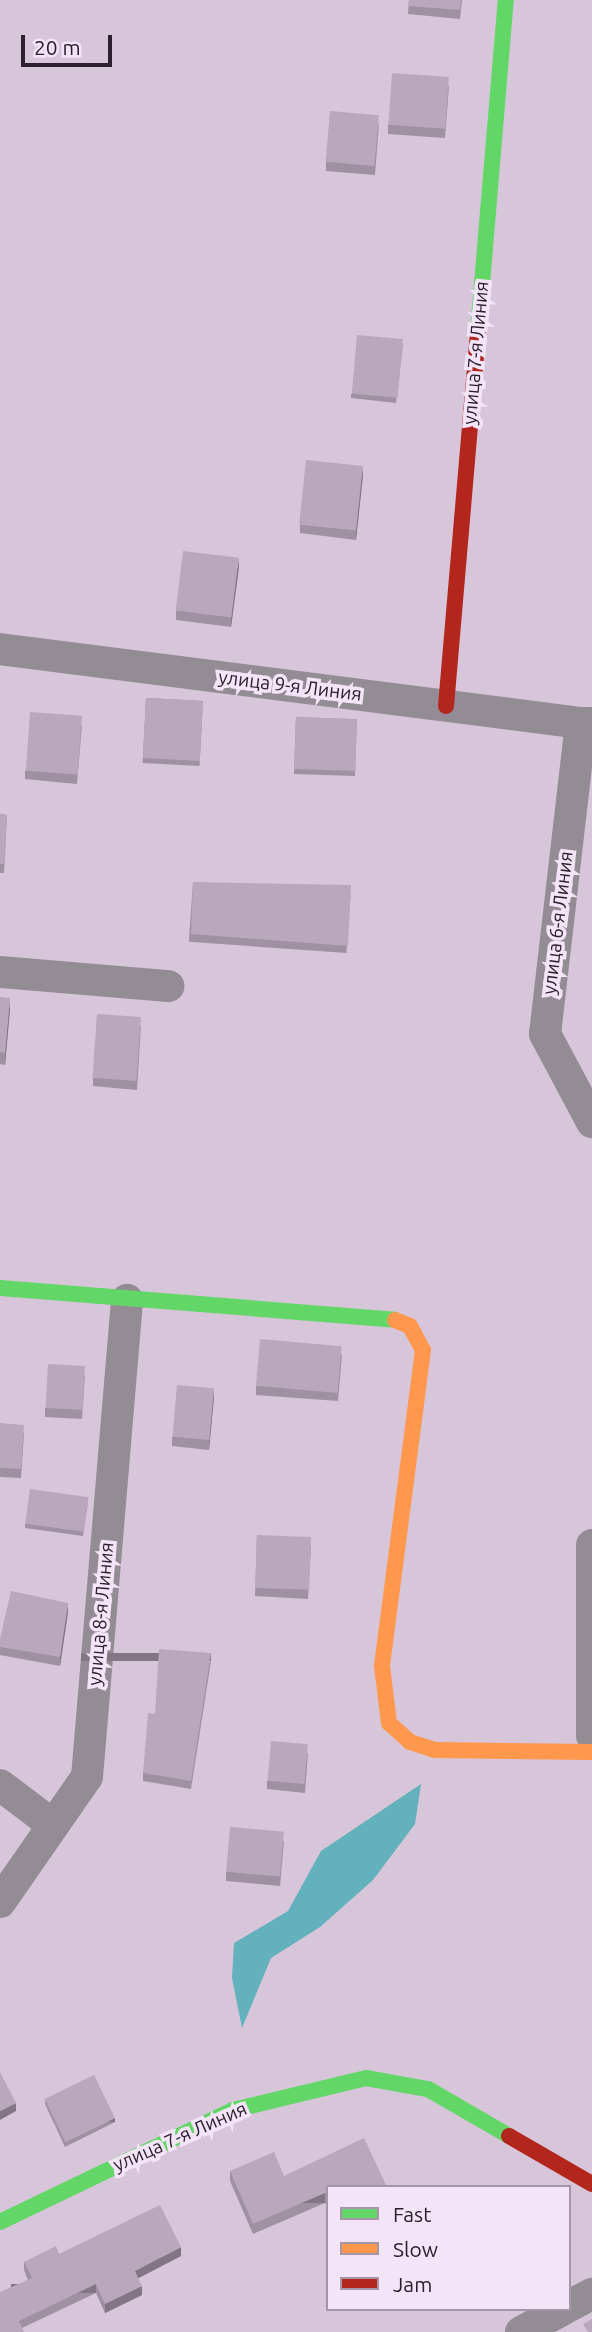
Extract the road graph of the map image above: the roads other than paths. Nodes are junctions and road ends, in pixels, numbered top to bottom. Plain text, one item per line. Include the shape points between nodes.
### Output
1 (506, 0) edge
2 (0, 649) edge
3 (446, 706) junction
4 (587, 723) edge
5 (0, 972) edge
6 (168, 986) dead end
7 (592, 1122) edge
8 (0, 1288) edge
9 (127, 1300) junction
10 (592, 1545) edge
11 (592, 1736) edge
12 (592, 1752) edge
13 (0, 1785) edge
14 (53, 1825) junction
15 (0, 1902) edge
16 (592, 2184) edge
17 (0, 2222) edge
18 (592, 2294) edge
19 (571, 2305) edge
20 (560, 2311) edge
21 (521, 2332) edge

1 - 3 street, улица 7-я Линия
2 - 3 street, улица 9-я Линия
3 - 4 street, улица 9-я Линия
4 - 7 street, улица 6-я Линия via 545,1034
5 - 6 street
8 - 9 street
9 - 12 street via 384,1315 410,1326 423,1350 382,1666 381,1700 389,1723 410,1742 434,1749
9 - 14 street, улица 8-я Линия via 87,1777
10 - 11 street
13 - 14 street
14 - 15 street, улица 8-я Линия
16 - 17 street, улица 7-я Линия via 428,2089 366,2078 233,2110
18 - 19 street
20 - 21 street

